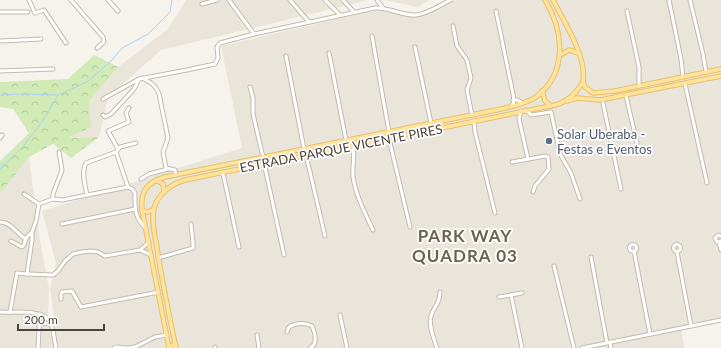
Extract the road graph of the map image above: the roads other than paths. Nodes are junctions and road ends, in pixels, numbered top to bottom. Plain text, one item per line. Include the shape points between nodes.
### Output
1 (29, 0) edge
2 (71, 0) edge
3 (108, 0) edge
4 (218, 0) edge
5 (229, 0) edge
6 (290, 0) edge
7 (325, 0) edge
8 (343, 0) edge
9 (377, 0) edge
10 (451, 0) edge
11 (545, 0) edge
12 (553, 0) edge
13 (669, 0) edge
14 (690, 0) edge
15 (202, 4) dead end
16 (383, 8) junction
17 (118, 11) dead end
18 (496, 11) dead end
19 (628, 11) dead end
20 (0, 12) edge
21 (28, 12) dead end
22 (354, 12) junction
23 (340, 15) junction
24 (309, 22) junction
25 (453, 26) dead end
26 (254, 34) junction
27 (372, 36) dead end
28 (41, 39) dead end
29 (0, 40) edge
30 (66, 43) dead end
31 (415, 47) dead end
32 (97, 48) dead end
33 (329, 53) dead end
34 (579, 53) junction
35 (560, 55) junction
36 (286, 56) dead end
37 (53, 69) dead end
38 (721, 69) edge
39 (0, 71) edge
40 (706, 72) junction
41 (683, 76) junction
42 (721, 76) edge
43 (141, 79) junction
44 (583, 81) junction
45 (685, 84) junction
46 (639, 86) junction
47 (250, 87) dead end
48 (542, 91) junction
49 (626, 96) junction
50 (102, 99) dead end
51 (513, 100) junction
52 (603, 101) junction
53 (565, 102) junction
54 (523, 103) junction
55 (512, 106) junction
56 (551, 106) junction
57 (129, 108) dead end
58 (523, 111) junction
59 (509, 114) junction
60 (103, 115) dead end
61 (472, 115) junction
62 (519, 119) junction
63 (474, 121) junction
64 (431, 123) junction
65 (389, 132) junction
66 (389, 139) junction
67 (346, 140) junction
68 (136, 143) dead end
69 (637, 143) dead end
70 (353, 146) junction
71 (304, 149) junction
72 (117, 150) junction
73 (59, 152) dead end
74 (306, 155) junction
75 (262, 157) junction
76 (528, 159) junction
77 (512, 162) dead end
78 (264, 163) junction
79 (168, 169) junction
80 (222, 172) junction
81 (176, 175) junction
82 (141, 179) dead end
83 (156, 180) junction
84 (707, 183) dead end
85 (128, 188) junction
86 (621, 189) dead end
87 (533, 192) dead end
88 (164, 193) junction
89 (24, 194) dead end
90 (87, 195) junction
91 (53, 199) junction
92 (580, 200) dead end
93 (39, 204) junction
94 (135, 209) junction
95 (142, 210) junction
96 (154, 210) junction
97 (495, 213) dead end
98 (0, 222) edge
99 (62, 224) dead end
100 (191, 224) dead end
101 (410, 227) dead end
102 (146, 229) junction
103 (372, 230) dead end
104 (32, 232) junction
105 (325, 236) dead end
106 (721, 236) edge
107 (26, 238) junction
108 (11, 242) dead end
109 (149, 242) junction
110 (720, 242) edge
111 (239, 247) dead end
112 (140, 250) junction
113 (721, 250) edge
114 (634, 251) dead end
115 (677, 252) dead end
116 (284, 255) dead end
117 (151, 256) junction
118 (591, 257) dead end
119 (158, 258) junction
120 (554, 266) dead end
121 (27, 274) junction
122 (158, 292) junction
123 (440, 292) dead end
124 (522, 293) dead end
125 (511, 295) junction
126 (499, 298) dead end
127 (61, 299) dead end
128 (0, 312) edge
129 (10, 312) junction
130 (40, 314) junction
131 (340, 314) dead end
132 (721, 320) edge
133 (39, 323) junction
134 (51, 324) junction
135 (691, 326) junction
136 (287, 332) dead end
137 (650, 334) junction
138 (167, 335) junction
139 (257, 335) dead end
140 (609, 342) junction
141 (176, 347) edge
142 (587, 347) edge
143 (38, 348) edge
144 (56, 348) edge
145 (114, 348) edge
146 (128, 348) edge
147 (170, 348) edge
148 (259, 348) edge
149 (310, 348) edge
150 (347, 348) edge
151 (437, 348) edge
152 (522, 348) edge
153 (574, 348) edge
154 (582, 348) edge
155 (611, 348) edge

1 - 30 street via 35,13 44,10
2 - 32 street via 104,39
3 - 17 street
4 - 15 street
5 - 26 street
6 - 24 street
7 - 23 street
8 - 22 street
9 - 16 street
10 - 16 street via 418,15
11 - 35 main road, ESTRADA PARQUE VICENTE PIRES via 556,24
12 - 34 main road
13 - 41 street
14 - 40 street
16 - 22 street
18 - 51 street
19 - 46 street via 639,67
20 - 21 street
22 - 23 street
23 - 24 street
24 - 26 street
25 - 61 street via 457,46 467,60 470,78 467,90
26 - 43 street via 218,44 218,58 215,64
27 - 65 street
28 - 29 street
31 - 64 street
33 - 67 street
34 - 35 main road via 569,50
34 - 44 main road via 583,66
35 - 48 main road, ESTRADA PARQUE VICENTE PIRES via 554,75
36 - 71 street
37 - 39 street
38 - 40 main road
40 - 41 main road
41 - 46 main road
42 - 45 main road, ESTRADA PARQUE VICENTE PIRES
43 - 50 street
43 - 60 street via 112,114 105,117
43 - 79 street via 152,83 159,94 168,138 163,149
44 - 46 main road via 585,87 593,93
44 - 53 main road
45 - 49 main road, ESTRADA PARQUE VICENTE PIRES
45 - 84 street
47 - 75 street
48 - 54 main road, ESTRADA PARQUE VICENTE PIRES
48 - 56 main road via 544,101
49 - 52 main road, ESTRADA PARQUE VICENTE PIRES
49 - 69 street
51 - 54 street
51 - 55 street
52 - 53 main road, ESTRADA PARQUE VICENTE PIRES via 577,98
52 - 86 street
53 - 56 main road, ESTRADA PARQUE VICENTE PIRES
54 - 55 main road, ESTRADA PARQUE VICENTE PIRES
55 - 61 main road, ESTRADA PARQUE VICENTE PIRES
56 - 58 main road, ESTRADA PARQUE VICENTE PIRES
57 - 72 street via 126,113 129,122 108,131
58 - 59 main road, ESTRADA PARQUE VICENTE PIRES
58 - 62 street
58 - 92 street via 531,115 550,112 560,154 571,173
59 - 62 street
59 - 63 main road, ESTRADA PARQUE VICENTE PIRES
61 - 64 main road, ESTRADA PARQUE VICENTE PIRES
62 - 76 street
63 - 66 main road, ESTRADA PARQUE VICENTE PIRES
63 - 97 street
64 - 65 main road, ESTRADA PARQUE VICENTE PIRES
65 - 67 main road, ESTRADA PARQUE VICENTE PIRES
66 - 70 main road, ESTRADA PARQUE VICENTE PIRES
66 - 101 street
67 - 71 main road, ESTRADA PARQUE VICENTE PIRES
68 - 72 street
70 - 74 main road, ESTRADA PARQUE VICENTE PIRES
70 - 103 street via 354,184
71 - 75 main road, ESTRADA PARQUE VICENTE PIRES
72 - 85 street
72 - 90 street via 89,161 84,166
73 - 91 street via 62,170
74 - 78 main road, ESTRADA PARQUE VICENTE PIRES
74 - 105 street
75 - 81 main road, ESTRADA PARQUE VICENTE PIRES
76 - 77 street
76 - 87 street via 547,156 550,166
78 - 80 main road, ESTRADA PARQUE VICENTE PIRES
78 - 116 street
79 - 81 street via 174,170
79 - 82 street
80 - 88 main road, ESTRADA PARQUE VICENTE PIRES via 180,182
80 - 111 street
81 - 83 main road, ESTRADA PARQUE VICENTE PIRES
83 - 88 main road via 163,184
83 - 95 main road via 147,187 142,196
85 - 90 street
85 - 94 street via 135,193
88 - 96 main road, ESTRADA PARQUE VICENTE PIRES
89 - 93 street
90 - 91 street via 62,200
91 - 93 street
93 - 104 street
94 - 99 street
94 - 102 street via 139,221
95 - 96 main road
95 - 102 main road
96 - 119 main road, ESTRADA PARQUE VICENTE PIRES via 153,225
98 - 107 street via 11,226
100 - 119 street via 192,248
102 - 109 main road
104 - 107 street
104 - 121 street
106 - 110 street via 715,238 716,242
107 - 108 street via 22,246
109 - 112 street
109 - 117 main road
110 - 113 street
112 - 117 street
112 - 121 street via 105,256 98,252 82,252 73,254 53,275
114 - 137 street
115 - 135 street
117 - 122 main road
118 - 140 street
119 - 141 main road, ESTRADA PARQUE VICENTE PIRES
120 - 153 street
121 - 129 street via 17,273
122 - 127 street via 81,307 72,291 62,292
122 - 138 main road
123 - 151 street via 439,301 430,320
124 - 125 street
125 - 126 street
125 - 152 street
128 - 129 street
129 - 130 street
130 - 133 street
130 - 134 street
131 - 150 street
132 - 135 street
133 - 134 street
133 - 143 street
134 - 144 street
135 - 137 street
136 - 149 street via 294,324 306,323 312,326 315,343
137 - 140 street
138 - 146 street
138 - 147 main road
139 - 148 street
140 - 142 street
140 - 155 street
141 - 147 main road
142 - 154 street
145 - 146 street

